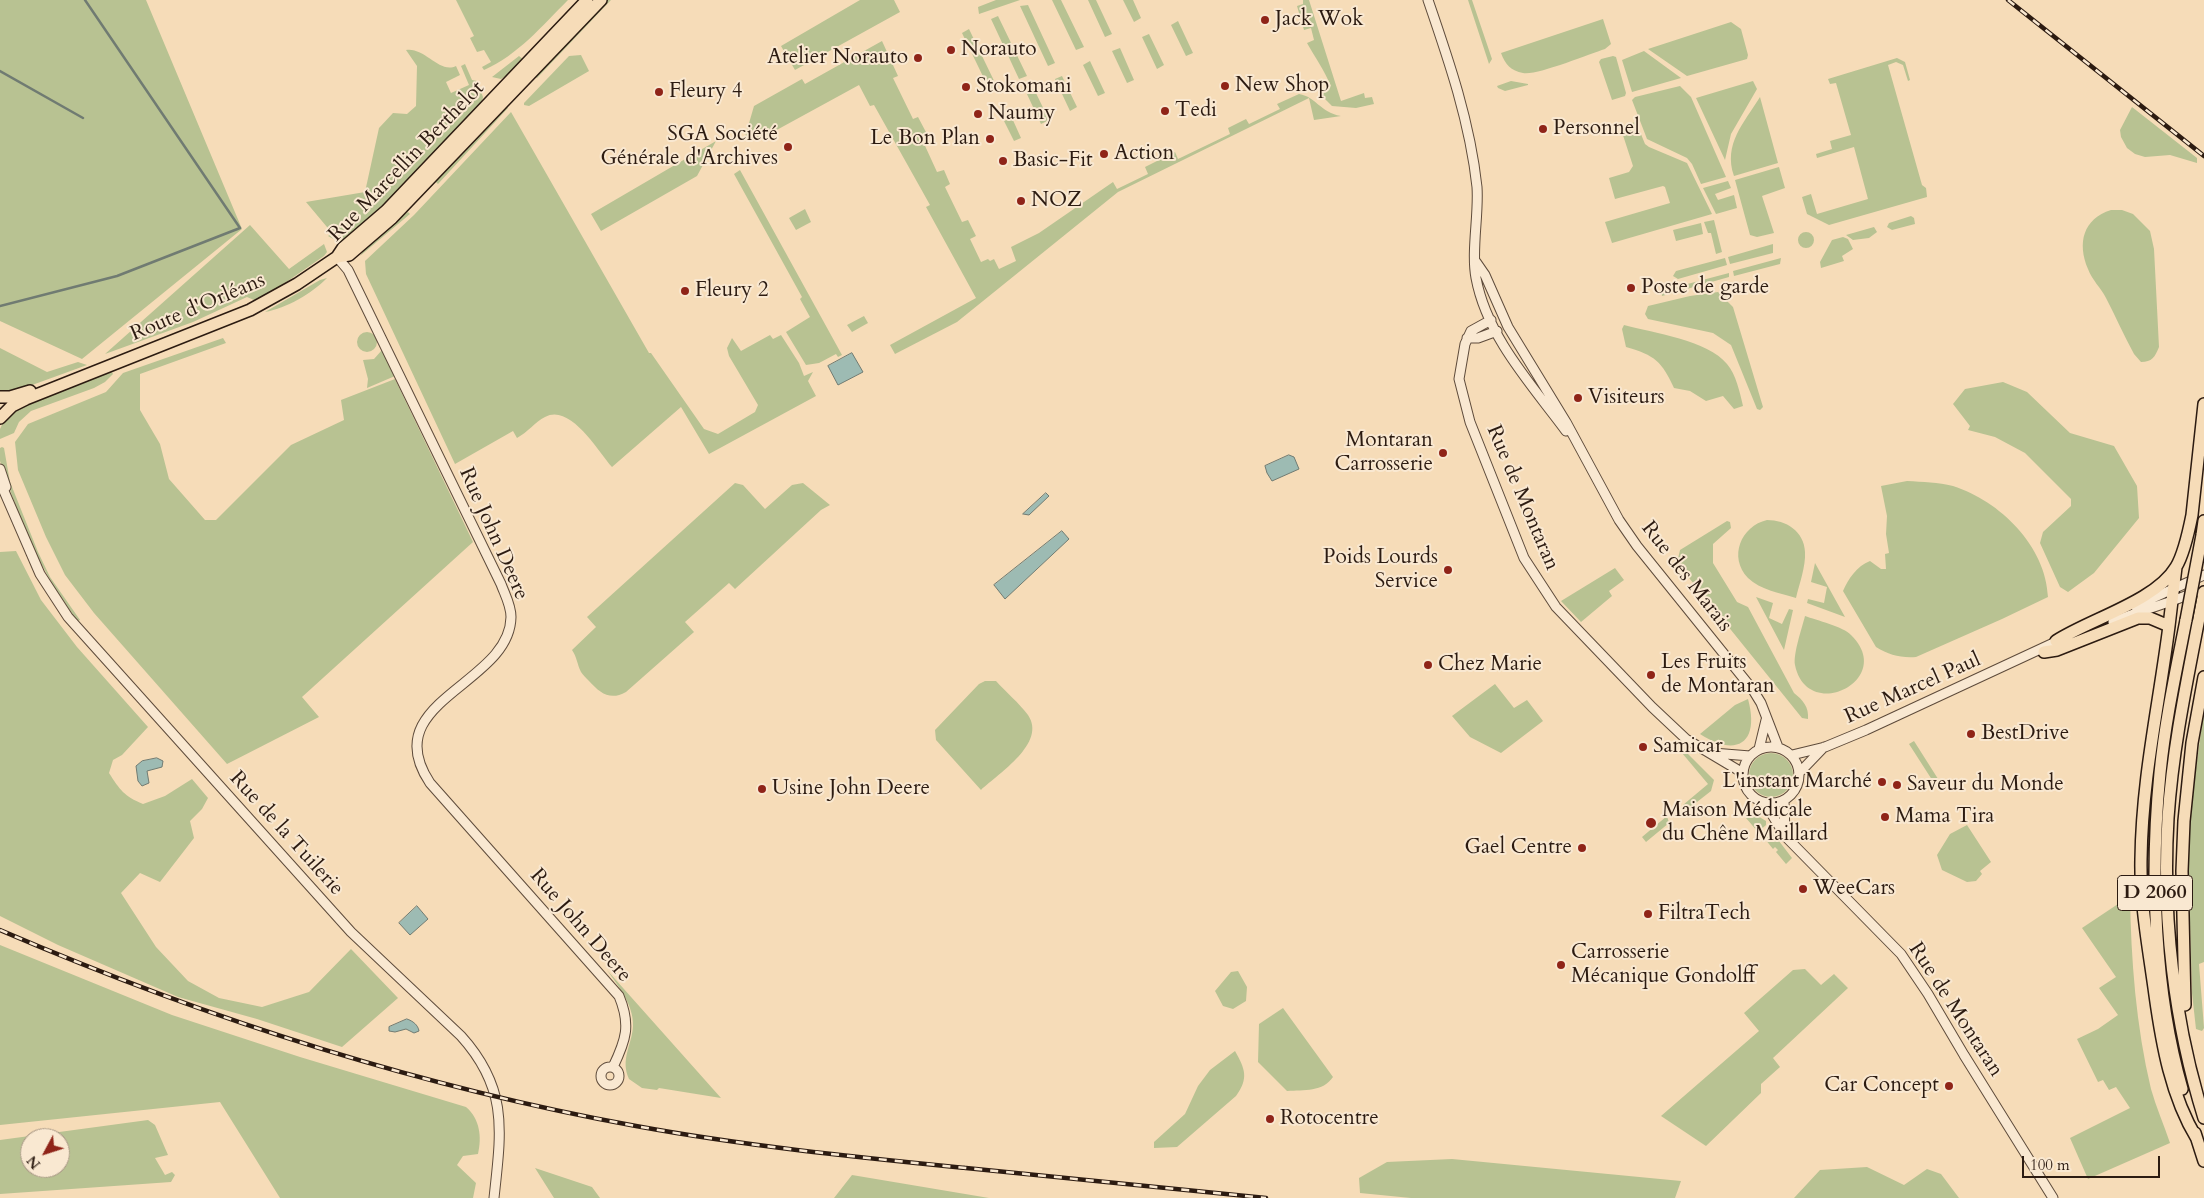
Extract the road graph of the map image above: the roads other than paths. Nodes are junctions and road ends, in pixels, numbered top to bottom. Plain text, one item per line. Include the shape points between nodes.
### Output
1 (587, 0) edge
2 (601, 0) edge
3 (1428, 0) edge
4 (338, 257) junction
5 (1476, 262) junction
6 (1491, 320) junction
7 (1497, 332) junction
8 (1467, 338) junction
9 (68, 381) junction
10 (0, 396) edge
11 (2204, 404) edge
12 (0, 418) edge
13 (1582, 454) junction
14 (0, 469) edge
15 (0, 482) edge
16 (8, 497) junction
17 (2204, 521) edge
18 (2176, 567) junction
19 (2204, 575) edge
20 (2204, 588) edge
21 (2173, 590) junction
22 (2204, 592) edge
23 (2171, 602) junction
24 (2168, 626) junction
25 (2056, 641) junction
26 (2044, 652) junction
27 (2016, 662) junction
28 (2204, 677) edge
29 (1766, 720) junction
30 (1778, 747) junction
31 (1825, 747) junction
32 (1759, 749) junction
33 (1709, 753) junction
34 (1792, 755) junction
35 (1750, 756) junction
36 (1800, 772) junction
37 (1743, 773) junction
38 (1784, 801) junction
39 (1766, 803) junction
40 (1785, 836) junction
41 (2188, 1062) junction
42 (613, 1067) dead end
43 (2204, 1118) edge
44 (2197, 1140) junction
45 (2204, 1162) edge
46 (494, 1198) edge
47 (2053, 1198) edge

1 - 4 main road, Rue Marcellin Berthelot via 393,204 343,248
2 - 4 main road, Rue Marcellin Berthelot via 392,218 349,255
3 - 5 street via 1459,95 1472,152 1477,190
4 - 9 main road, Route d'Orléans via 250,310
4 - 42 street, Rue John Deere via 374,324 510,607 509,628 500,648 424,720 417,742 420,765 430,783 619,996 627,1029
5 - 6 street via 1476,278
5 - 13 street, Rue des Marais via 1518,345
6 - 7 street
6 - 8 street via 1474,328
7 - 8 street
7 - 13 street, Rue des Marais via 1506,350
8 - 33 street, Rue de Montaran via 1458,379 1462,398 1533,574 1575,629 1686,740
9 - 10 main road, Route d'Orléans
9 - 12 main road, Route d'Orléans via 12,406
11 - 18 main road via 2192,515
13 - 29 street, Rue des Marais via 1630,535 1743,676 1761,703
14 - 16 street
15 - 16 street
16 - 46 street, Rue de la Tuilerie via 40,574 68,617 351,932 477,1054 493,1084 499,1108
17 - 44 main road, D 2060, bridge via 2171,699 2160,773 2155,846 2158,950 2168,1025
18 - 21 main road
18 - 25 main road via 2145,596
19 - 21 street, Rue Marcel Paul
20 - 23 street, Rue Marcel Paul
21 - 23 main road
21 - 25 street, Rue Marcel Paul
22 - 41 main road, D 2060 via 2178,731 2166,868 2171,954
23 - 24 main road
23 - 26 street, Rue Marcel Paul via 2143,609
24 - 26 main road via 2150,618 2138,618
24 - 44 main road via 2144,796 2143,911 2166,1056 2184,1117
25 - 27 street, Rue Marcel Paul
26 - 27 street, Rue Marcel Paul
27 - 31 street, Rue Marcel Paul
28 - 41 main road via 2191,752 2184,821 2184,977 2190,1044
29 - 30 street, Rue des Marais
29 - 32 street
30 - 32 street
30 - 34 street
31 - 34 street, Rue Marcel Paul
31 - 36 street, Rue Marcel Paul
32 - 35 street
33 - 35 street, Rue de Montaran
33 - 37 street, Rue de Montaran
34 - 36 street
35 - 37 street
36 - 38 street via 1798,786
37 - 39 street, Rue de Montaran via 1748,792
38 - 39 street
38 - 40 street
39 - 40 street, Rue de Montaran
40 - 47 street, Rue de Montaran via 1901,954
41 - 43 main road, D 2060
44 - 45 main road, D 2060

